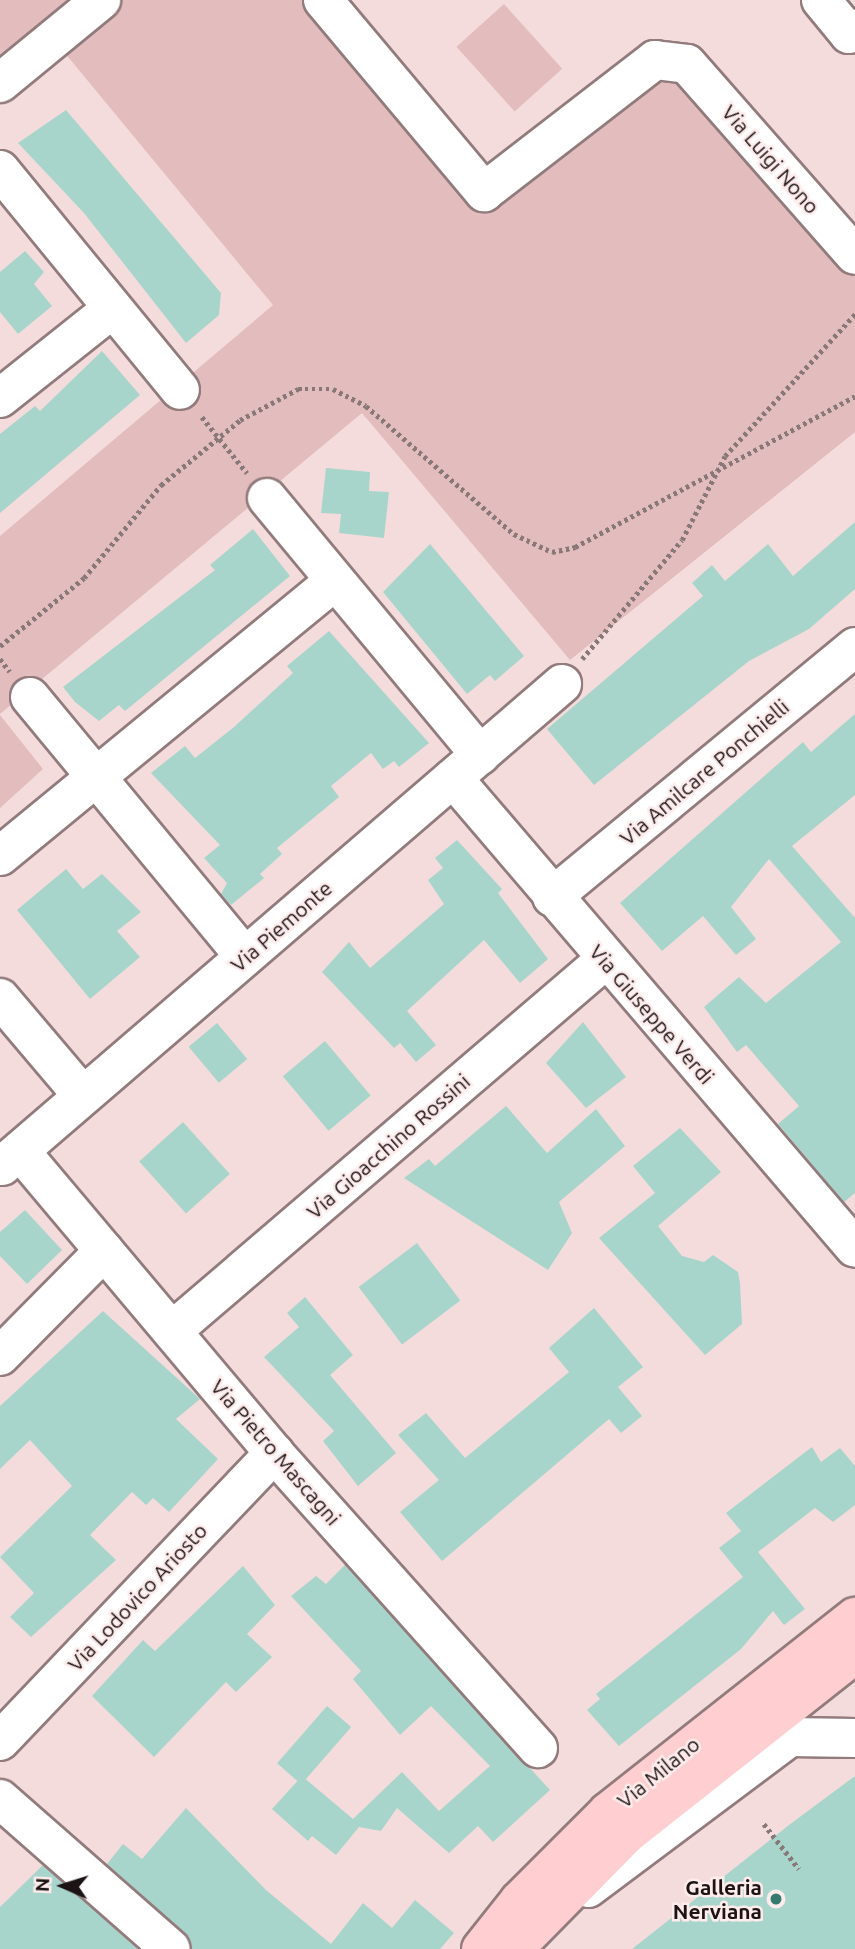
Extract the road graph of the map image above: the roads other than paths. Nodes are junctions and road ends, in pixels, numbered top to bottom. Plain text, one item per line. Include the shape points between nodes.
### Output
1 (101, 0) edge
2 (323, 0) edge
3 (821, 0) edge
4 (855, 29) edge
5 (0, 83) edge
6 (0, 170) edge
7 (855, 254) edge
8 (113, 307) junction
9 (180, 390) road end
10 (0, 398) edge
11 (267, 498) road end
12 (334, 582) junction
13 (855, 647) edge
14 (562, 684) road end
15 (30, 697) dead end
16 (466, 766) junction
17 (96, 776) junction
18 (0, 856) edge
19 (552, 897) junction
20 (245, 957) junction
21 (605, 960) junction
22 (0, 998) edge
23 (83, 1096) junction
24 (10, 1159) edge
25 (850, 1232) edge
26 (104, 1251) junction
27 (172, 1331) junction
28 (0, 1356) edge
29 (274, 1452) junction
30 (855, 1617) edge
31 (855, 1654) edge
32 (855, 1738) edge
33 (0, 1741) edge
34 (538, 1748) dead end
35 (0, 1800) edge
36 (540, 1921) junction
37 (171, 1949) edge
38 (481, 1949) edge
39 (514, 1949) edge

1 - 5 street
2 - 7 street, Via Luigi Nono via 484,192 655,60 687,64
3 - 4 street via 849,34
6 - 8 street
8 - 9 street
8 - 10 street
11 - 12 street, Via Giuseppe Verdi
12 - 16 street, Via Giuseppe Verdi
12 - 17 street
13 - 19 street, Via Amilcare Ponchielli
14 - 16 street, Via Piemonte
15 - 17 street
16 - 19 street, Via Giuseppe Verdi
16 - 20 street, Via Piemonte
17 - 18 street
17 - 20 street
19 - 21 street, Via Giuseppe Verdi
20 - 23 street, Via Piemonte
21 - 25 street, Via Giuseppe Verdi
21 - 27 street, Via Gioacchino Rossini
22 - 23 street
23 - 24 street, Via Piemonte
24 - 26 street, Via Pietro Mascagni
26 - 27 street, Via Pietro Mascagni
26 - 28 street
27 - 29 street, Via Pietro Mascagni
29 - 33 street, Via Lodovico Ariosto
29 - 34 street, Via Pietro Mascagni
30 - 38 main road, Via Milano via 608,1812 519,1901
31 - 36 main road, Via Milano via 627,1834
32 - 36 street via 799,1734 782,1742
35 - 37 street
36 - 39 main road, Via Milano

